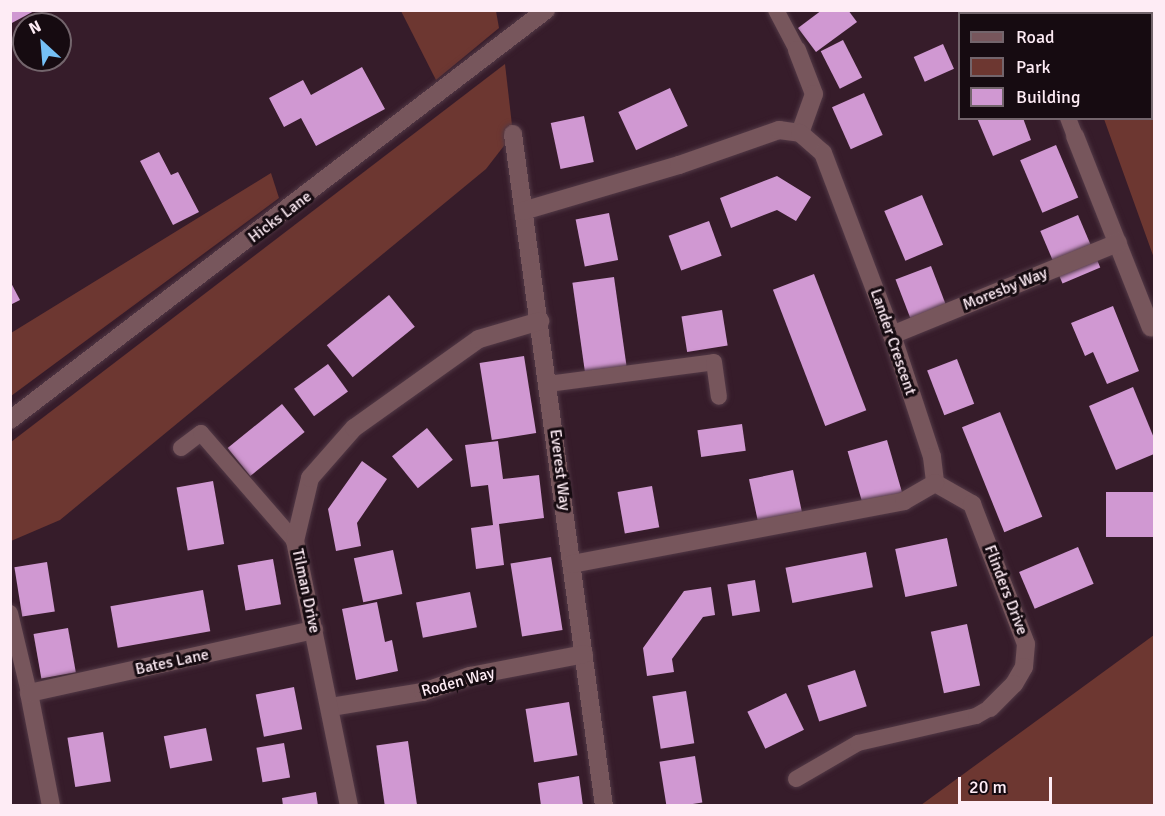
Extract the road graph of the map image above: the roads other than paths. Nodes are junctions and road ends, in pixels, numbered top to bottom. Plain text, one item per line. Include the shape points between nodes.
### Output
1 (546, 10) edge
2 (776, 10) edge
3 (797, 50) joint
4 (1069, 120) edge
5 (800, 133) junction
6 (513, 134) dead end
7 (1075, 136) joint
8 (523, 211) junction
9 (1118, 243) junction
10 (540, 321) junction
11 (1151, 328) dead end
12 (891, 335) junction
13 (548, 384) junction
14 (719, 397) dead end
15 (10, 420) edge
16 (182, 448) dead end
17 (935, 483) junction
18 (295, 541) junction
19 (572, 564) junction
20 (10, 613) edge
21 (314, 630) junction
22 (584, 654) junction
23 (29, 693) junction
24 (331, 707) junction
25 (990, 708) joint
26 (795, 779) dead end
27 (51, 806) edge
28 (349, 806) edge
29 (604, 806) edge

1 - 15 street, Hicks Lane via 452,86
2 - 3 lane
3 - 5 street via 814,94
4 - 7 lane
5 - 8 street via 779,130
5 - 12 street, Lander Crescent via 823,153
6 - 8 street, Everest Way
7 - 9 street
8 - 10 street, Everest Way
9 - 11 street
9 - 12 street, Moresby Way
10 - 13 street, Everest Way
10 - 18 street, Tilman Drive via 479,339 354,428 310,478
12 - 17 street, Lander Crescent via 932,457
13 - 14 lane via 714,362
13 - 19 street, Everest Way
16 - 18 lane via 201,433
17 - 19 street via 904,501
17 - 25 street, Flinders Drive via 972,504 1026,644 1024,667 1014,684
18 - 21 street, Tilman Drive
19 - 22 street, Everest Way
20 - 23 lane
21 - 23 street, Bates Lane
21 - 24 street, Tilman Drive
22 - 24 street, Roden Way via 470,676 423,692
22 - 29 street, Everest Way
23 - 27 street
24 - 28 street, Tilman Drive
25 - 26 lane via 976,716 867,740 834,754

